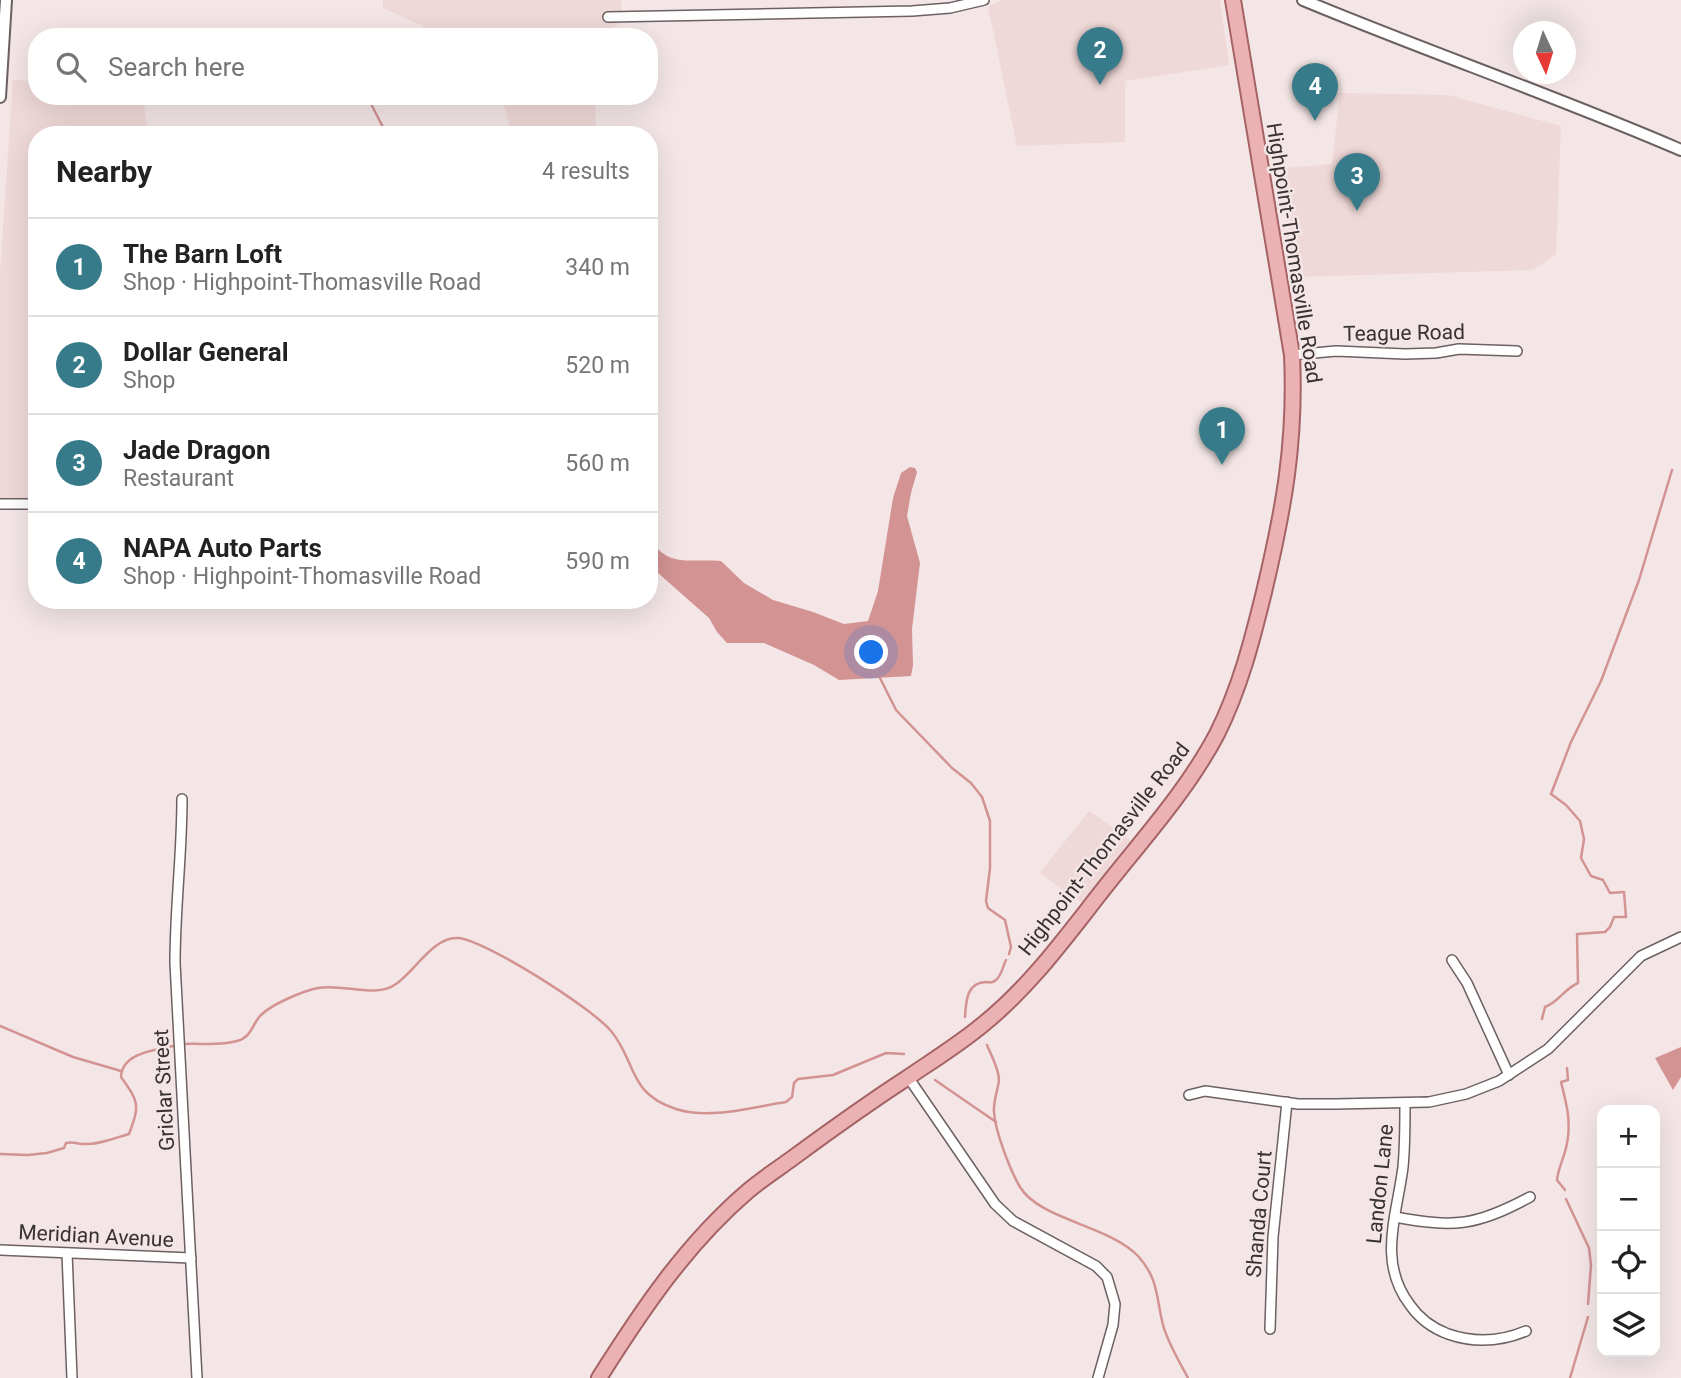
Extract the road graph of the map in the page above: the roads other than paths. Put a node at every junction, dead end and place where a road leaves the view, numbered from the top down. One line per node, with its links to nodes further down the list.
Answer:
1 (6, 0): 6 (street)
2 (984, 0): 5 (street)
3 (1233, 0): 9 (main road, Highpoint-Thomasville Road)
4 (1303, 0): 7 (street)
5 (608, 17)
6 (0, 97)
7 (1681, 150)
8 (1517, 351): 9 (street, Teague Road)
9 (1292, 355): 16 (main road, Highpoint-Thomasville Road)
10 (0, 504): 11 (street)
11 (28, 504)
12 (182, 799): 24 (street, Griclar Street)
13 (1681, 937): 15 (street)
14 (1452, 960): 15 (street)
15 (1509, 1075): 19 (street)
16 (908, 1077): 29 (main road, Highpoint-Thomasville Road); 30 (street)
17 (1189, 1095): 18 (street)
18 (1287, 1102): 19 (street); 25 (street, Shanda Court)
19 (1405, 1103): 21 (street, Landon Lane)
20 (1531, 1197): 21 (street)
21 (1395, 1217): 26 (street, Landon Lane)
22 (0, 1250): 23 (street, Meridian Avenue)
23 (67, 1253): 24 (street, Meridian Avenue); 27 (street)
24 (191, 1258): 28 (street, Griclar Street)
25 (1270, 1329)
26 (1525, 1331)
27 (72, 1378)
28 (197, 1378)
29 (598, 1378)
30 (1098, 1378)

